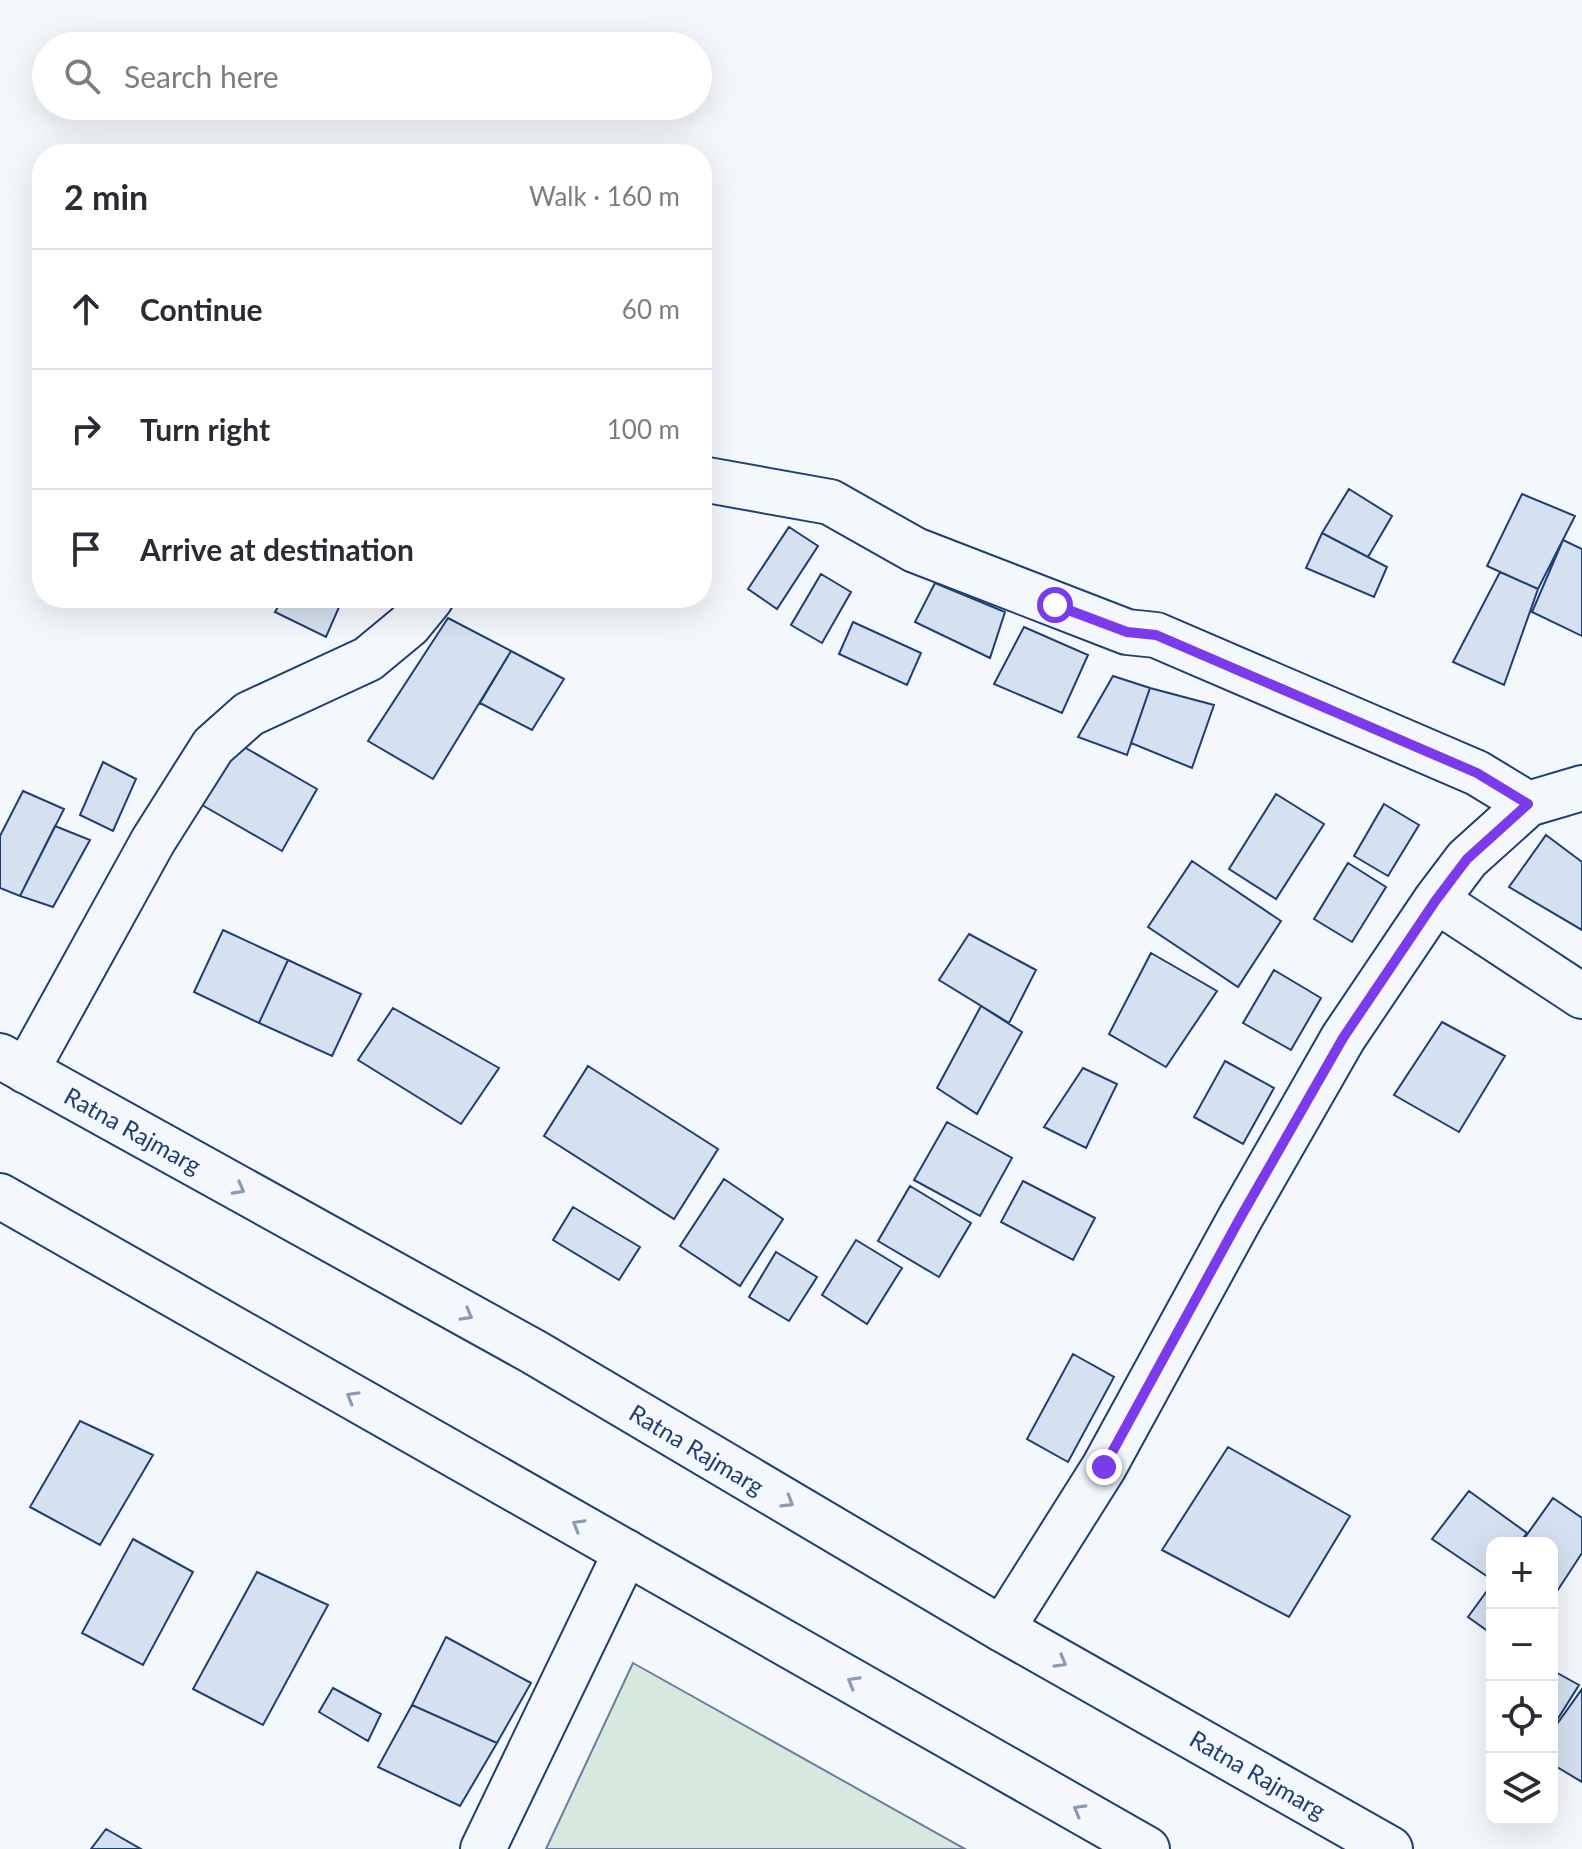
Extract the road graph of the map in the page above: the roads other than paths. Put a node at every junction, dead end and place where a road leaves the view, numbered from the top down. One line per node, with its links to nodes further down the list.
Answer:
1 (712, 481): 4 (main road)
2 (423, 608): 7 (main road)
3 (1582, 788): 4 (main road)
4 (1528, 804): 5 (main road)
5 (1436, 900): 6 (main road); 10 (main road)
6 (1582, 996)
7 (13, 1063): 10 (main road, Ratna Rajmarg, one-way to 10)
8 (0, 1196): 9 (main road, one-way to 8)
9 (626, 1552): 11 (main road); 12 (main road, one-way to 9)
10 (1002, 1629): 13 (main road, Ratna Rajmarg, one-way to 13)
11 (483, 1849)
12 (1147, 1849)
13 (1390, 1849)

